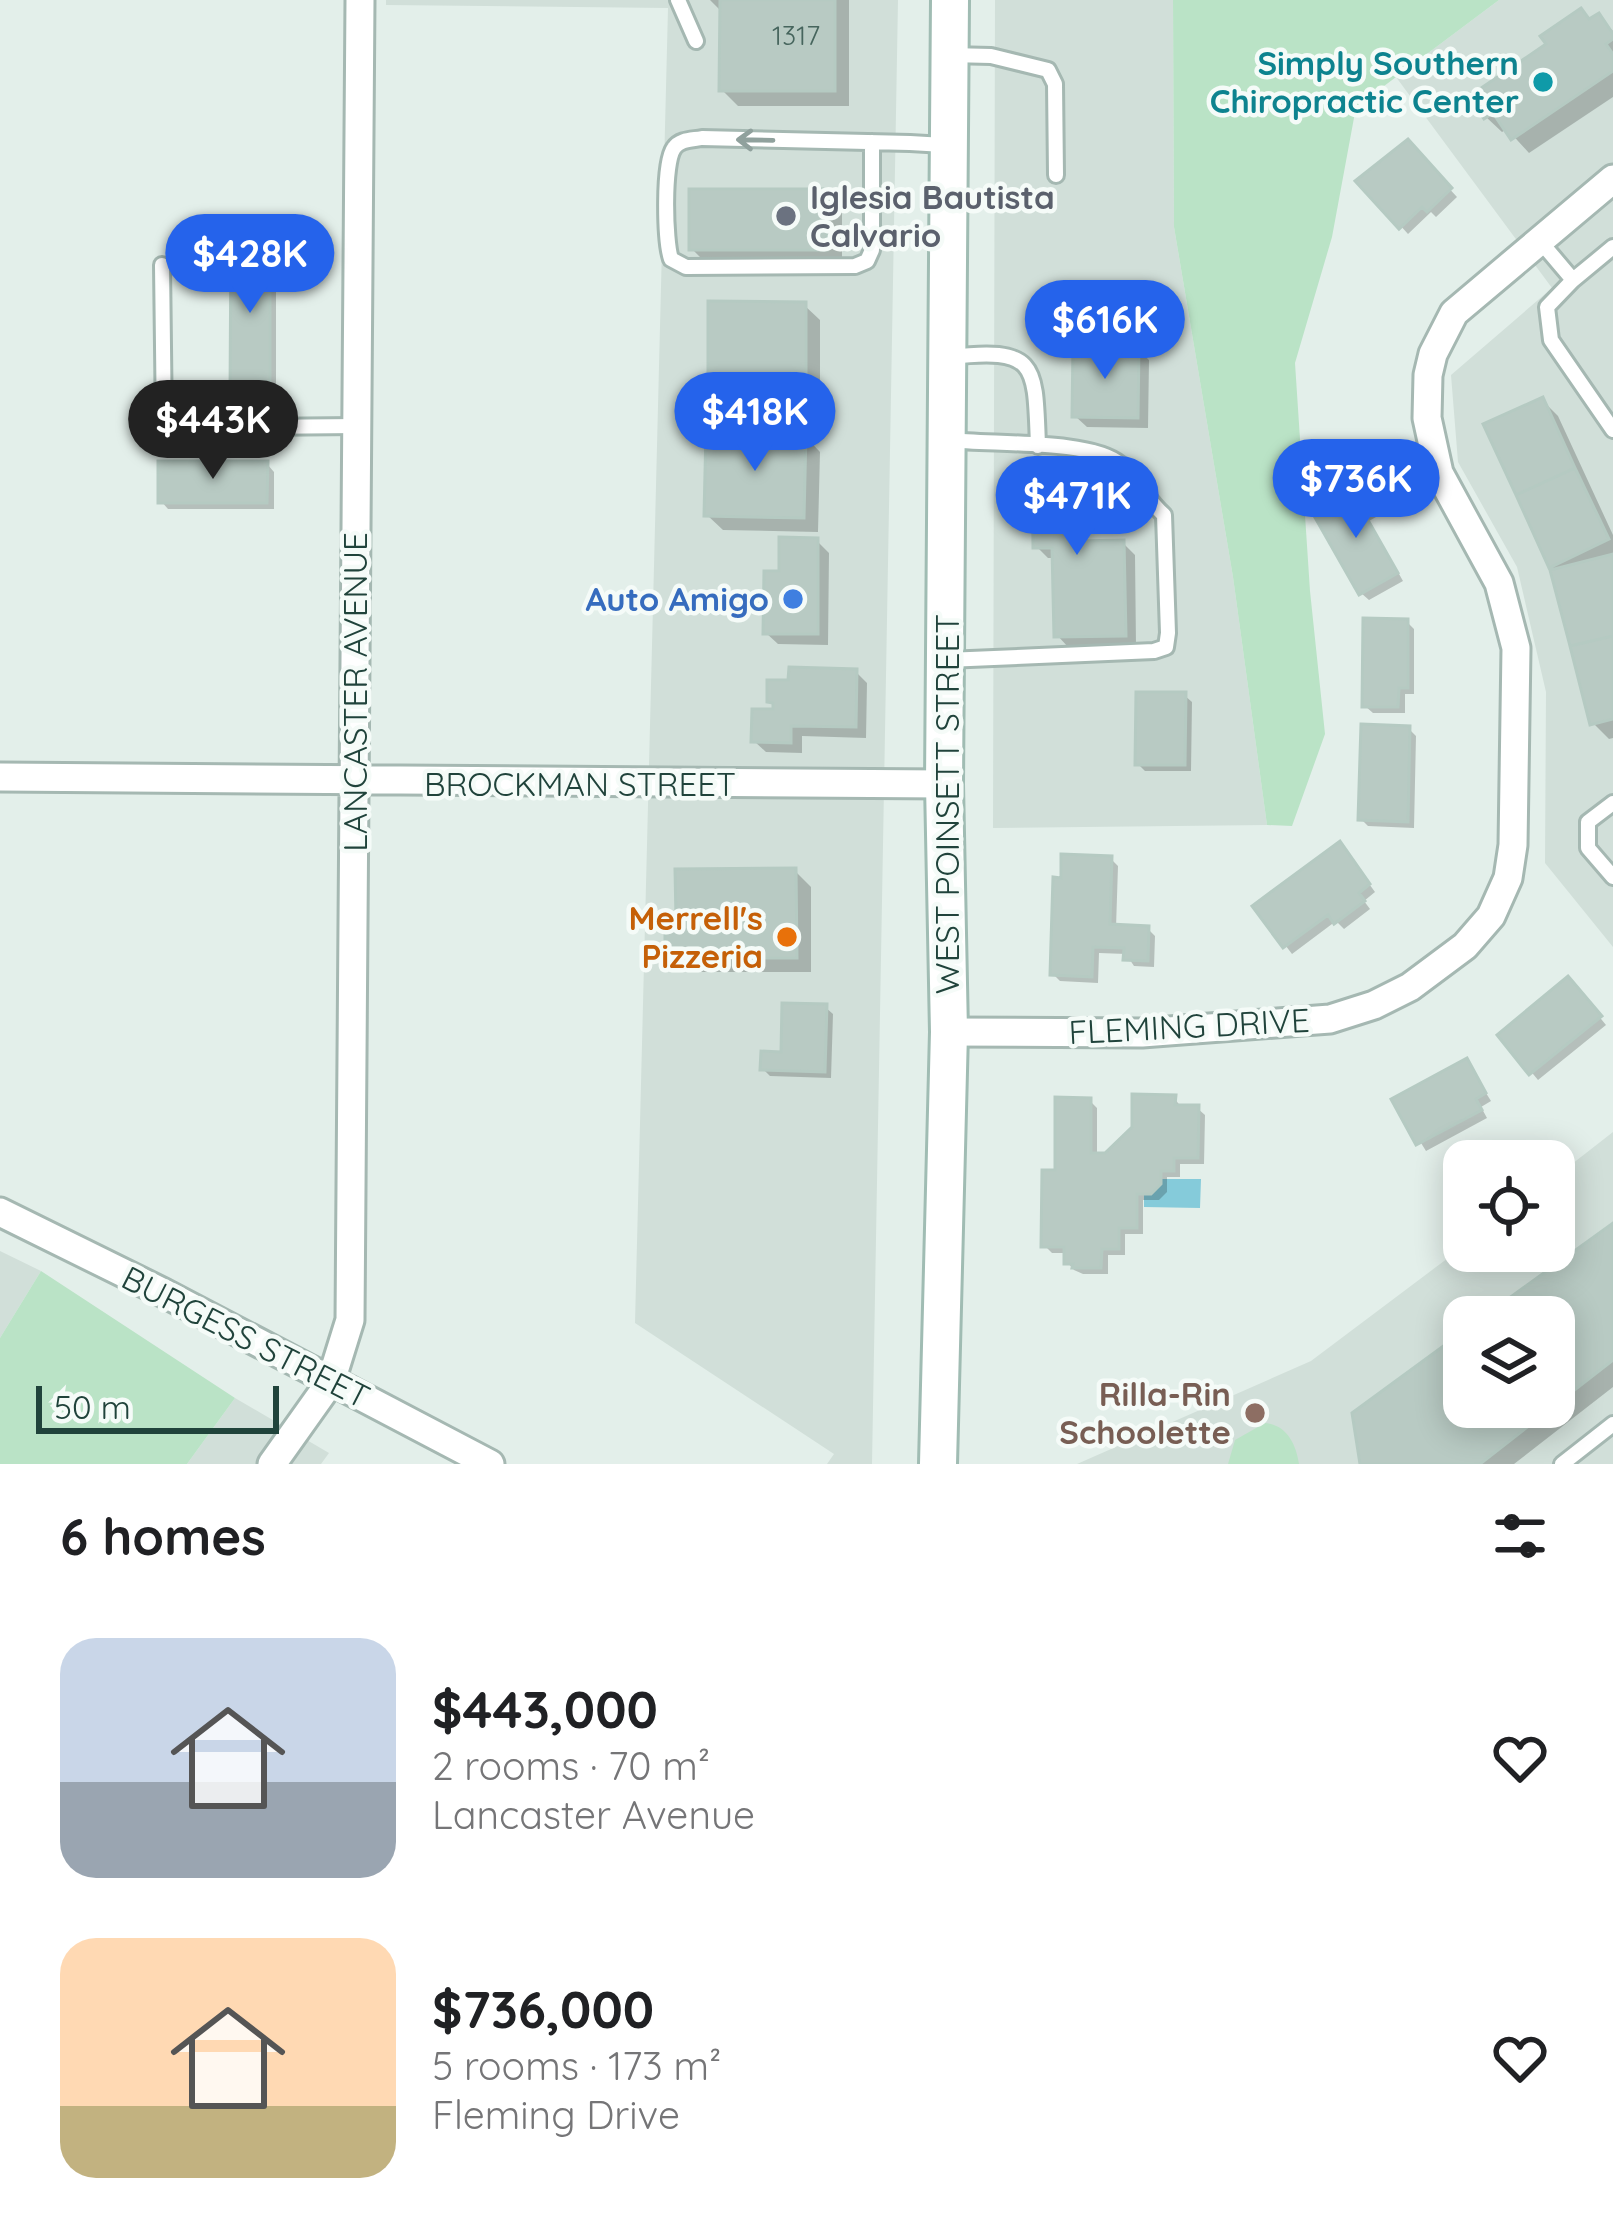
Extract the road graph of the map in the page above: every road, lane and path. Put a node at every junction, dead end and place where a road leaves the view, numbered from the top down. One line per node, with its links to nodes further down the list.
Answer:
1 (360, 0): 15 (street, LANCASTER AVENUE)
2 (678, 0): 4 (lane)
3 (950, 0): 5 (main road, WEST POINSETT STREET)
4 (696, 41)
5 (950, 55): 7 (main road, WEST POINSETT STREET); 8 (lane)
6 (872, 142): 6 (lane, one-way to 6); 7 (lane)
7 (949, 145): 14 (main road, WEST POINSETT STREET)
8 (1056, 175)
9 (1613, 179): 10 (street, FLEMING DRIVE)
10 (1540, 241): 13 (lane); 25 (street, FLEMING DRIVE)
11 (1613, 247): 13 (lane)
12 (162, 265): 15 (lane)
13 (1573, 280): 16 (lane)
14 (948, 357): 17 (main road, WEST POINSETT STREET); 18 (lane)
15 (357, 426): 21 (street, LANCASTER AVENUE)
16 (1613, 430)
17 (947, 440): 18 (lane); 19 (main road, WEST POINSETT STREET)
18 (1037, 446): 19 (lane)
19 (946, 660): 22 (main road, WEST POINSETT STREET)
20 (0, 777): 21 (street, BROCKMAN STREET)
21 (354, 782): 22 (street, BROCKMAN STREET); 27 (street, LANCASTER AVENUE)
22 (944, 784): 25 (main road, WEST POINSETT STREET)
23 (1613, 803): 24 (lane)
24 (1613, 877)
25 (949, 1032): 31 (main road, WEST POINSETT STREET)
26 (0, 1212): 27 (street, BURGESS STREET)
27 (331, 1381): 29 (street, LANCASTER AVENUE); 30 (street, BURGESS STREET)
28 (1613, 1424): 32 (lane)
29 (272, 1464)
30 (490, 1464)
31 (938, 1464)
32 (1562, 1464)

